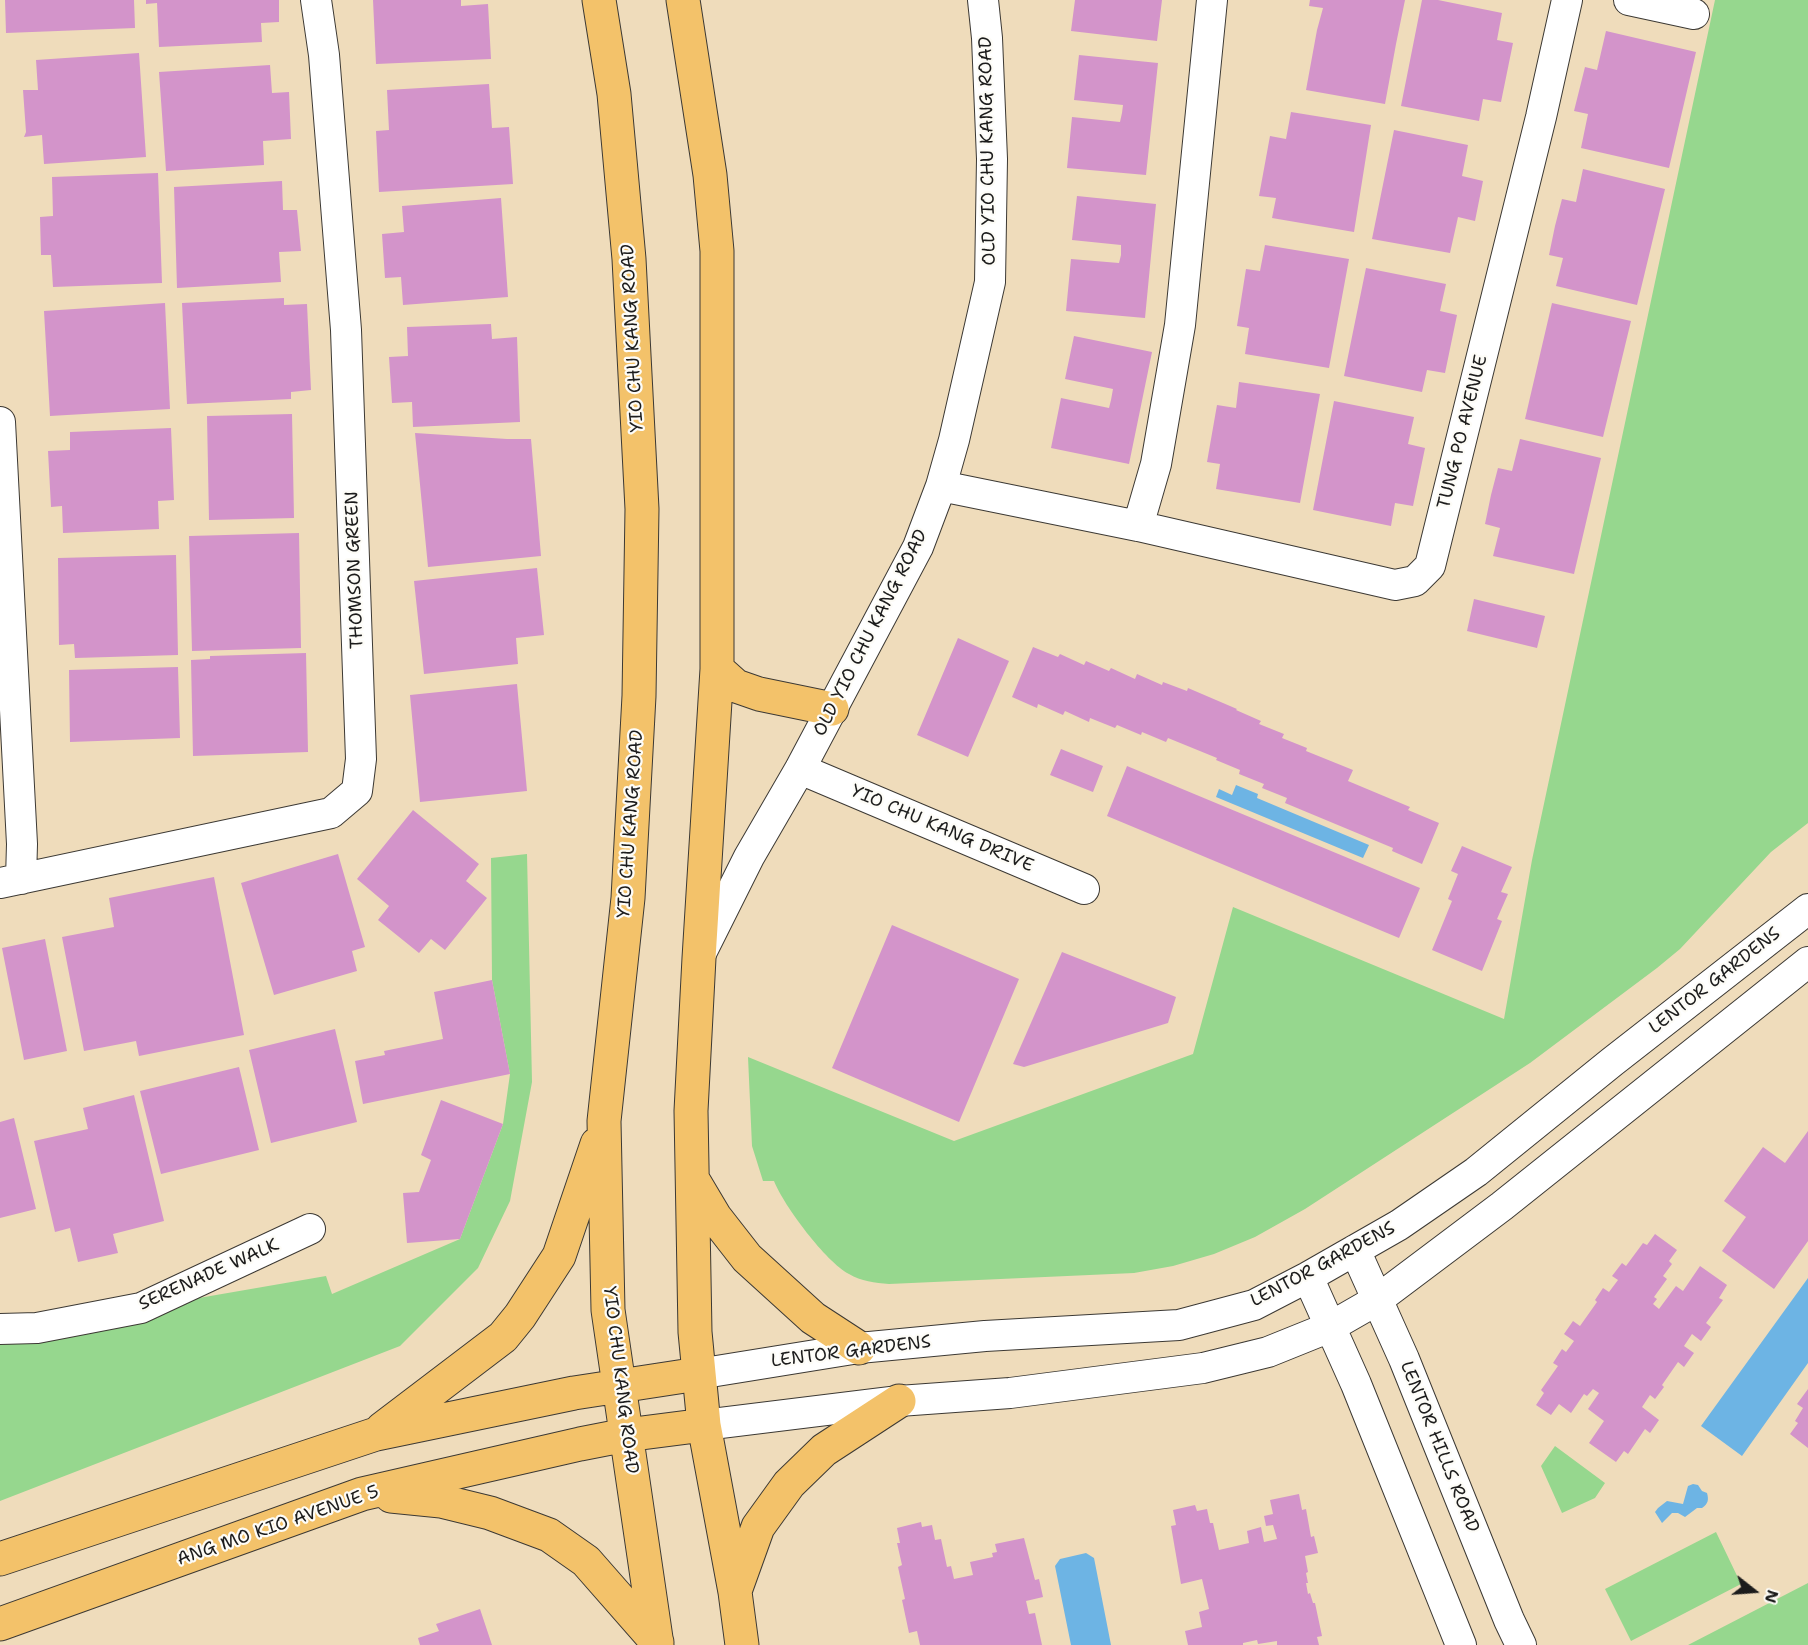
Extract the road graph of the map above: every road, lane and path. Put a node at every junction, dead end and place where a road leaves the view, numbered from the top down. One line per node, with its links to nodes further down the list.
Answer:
1 (316, 0): 15 (street, THOMSON GREEN)
2 (599, 0): 20 (main road, YIO CHU KANG ROAD)
3 (683, 0): 12 (main road)
4 (983, 0): 10 (street, OLD YIO CHU KANG ROAD)
5 (1212, 0): 11 (street)
6 (1567, 0): 11 (street, TUNG PO AVENUE)
7 (1629, 0): 8 (street)
8 (1694, 14)
9 (0, 422): 15 (street, THOMSON GREEN)
10 (941, 486): 11 (street, TUNG PO AVENUE); 13 (street, OLD YIO CHU KANG ROAD)
11 (1138, 526)
12 (717, 669): 13 (main road); 18 (main road)
13 (832, 709): 14 (street, OLD YIO CHU KANG ROAD)
14 (800, 770): 16 (street, YIO CHU KANG DRIVE); 18 (street, OLD YIO CHU KANG ROAD)
15 (10, 881)
16 (1084, 889)
17 (1808, 909): 23 (street, LENTOR GARDENS)
18 (699, 958): 21 (main road)
19 (1808, 962): 25 (street)
20 (604, 1121): 30 (main road, YIO CHU KANG ROAD); 33 (main road)
21 (692, 1178): 28 (main road); 29 (main road)
22 (310, 1229): 27 (street, SERENADE WALK)
23 (1355, 1251): 24 (street, LENTOR GARDENS); 25 (street, LENTOR HILLS ROAD)
24 (1308, 1277): 26 (street); 28 (street, LENTOR GARDENS)
25 (1377, 1300): 26 (street); 42 (street, LENTOR HILLS ROAD)
26 (1330, 1327): 31 (street); 41 (street)
27 (0, 1329)
28 (858, 1348): 29 (street, LENTOR GARDENS)
29 (698, 1374): 30 (main road); 32 (main road)
30 (619, 1386): 33 (main road); 34 (main road, YIO CHU KANG ROAD)
31 (899, 1401): 32 (street); 37 (main road)
32 (704, 1425): 34 (main road, ANG MO KIO AVENUE 5); 37 (main road)
33 (376, 1434): 36 (main road)
34 (626, 1435): 35 (main road, ANG MO KIO AVENUE 5); 39 (main road, YIO CHU KANG ROAD)
35 (362, 1494): 38 (main road, ANG MO KIO AVENUE 5); 39 (main road)
36 (0, 1559)
37 (735, 1592): 40 (main road)
38 (0, 1624)
39 (657, 1644)
40 (741, 1645)
41 (1461, 1645)
42 (1521, 1645)

